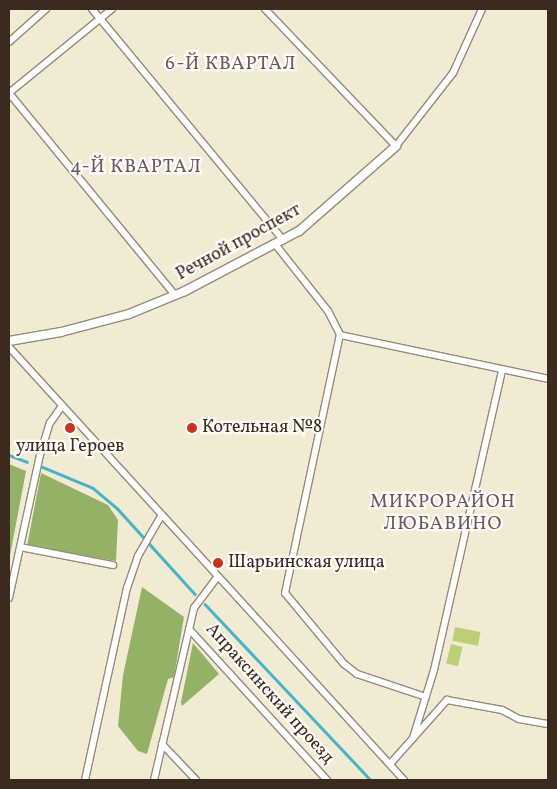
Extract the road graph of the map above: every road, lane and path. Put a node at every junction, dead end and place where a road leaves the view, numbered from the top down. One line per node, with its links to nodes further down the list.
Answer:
1 (46, 9): 7 (street)
2 (92, 9): 6 (street)
3 (112, 9): 6 (street)
4 (265, 9): 9 (street)
5 (482, 9): 9 (street, Речной проспект)
6 (100, 19): 8 (street); 10 (street)
7 (9, 42)
8 (9, 93): 11 (street)
9 (396, 146): 10 (street, Речной проспект)
10 (279, 242): 11 (street, Речной проспект); 12 (street)
11 (175, 295): 13 (street, Речной проспект)
12 (340, 336): 15 (street); 24 (street)
13 (9, 341)
14 (9, 347): 17 (street)
15 (502, 370): 16 (street); 24 (street)
16 (548, 379)
17 (62, 406): 18 (street); 19 (street)
18 (161, 516): 21 (street); 29 (street)
19 (20, 547): 20 (street); 22 (street)
20 (113, 565)
21 (217, 577): 23 (street); 28 (street)
22 (9, 598)
23 (189, 629): 27 (street); 32 (street, Апраксинский проезд)
24 (426, 697): 26 (street)
25 (548, 724): 26 (street)
26 (413, 738): 28 (street)
27 (162, 744): 30 (street); 31 (street)
28 (390, 764): 33 (street)
29 (85, 780)
30 (154, 780)
31 (196, 780)
32 (328, 780)
33 (404, 780)

